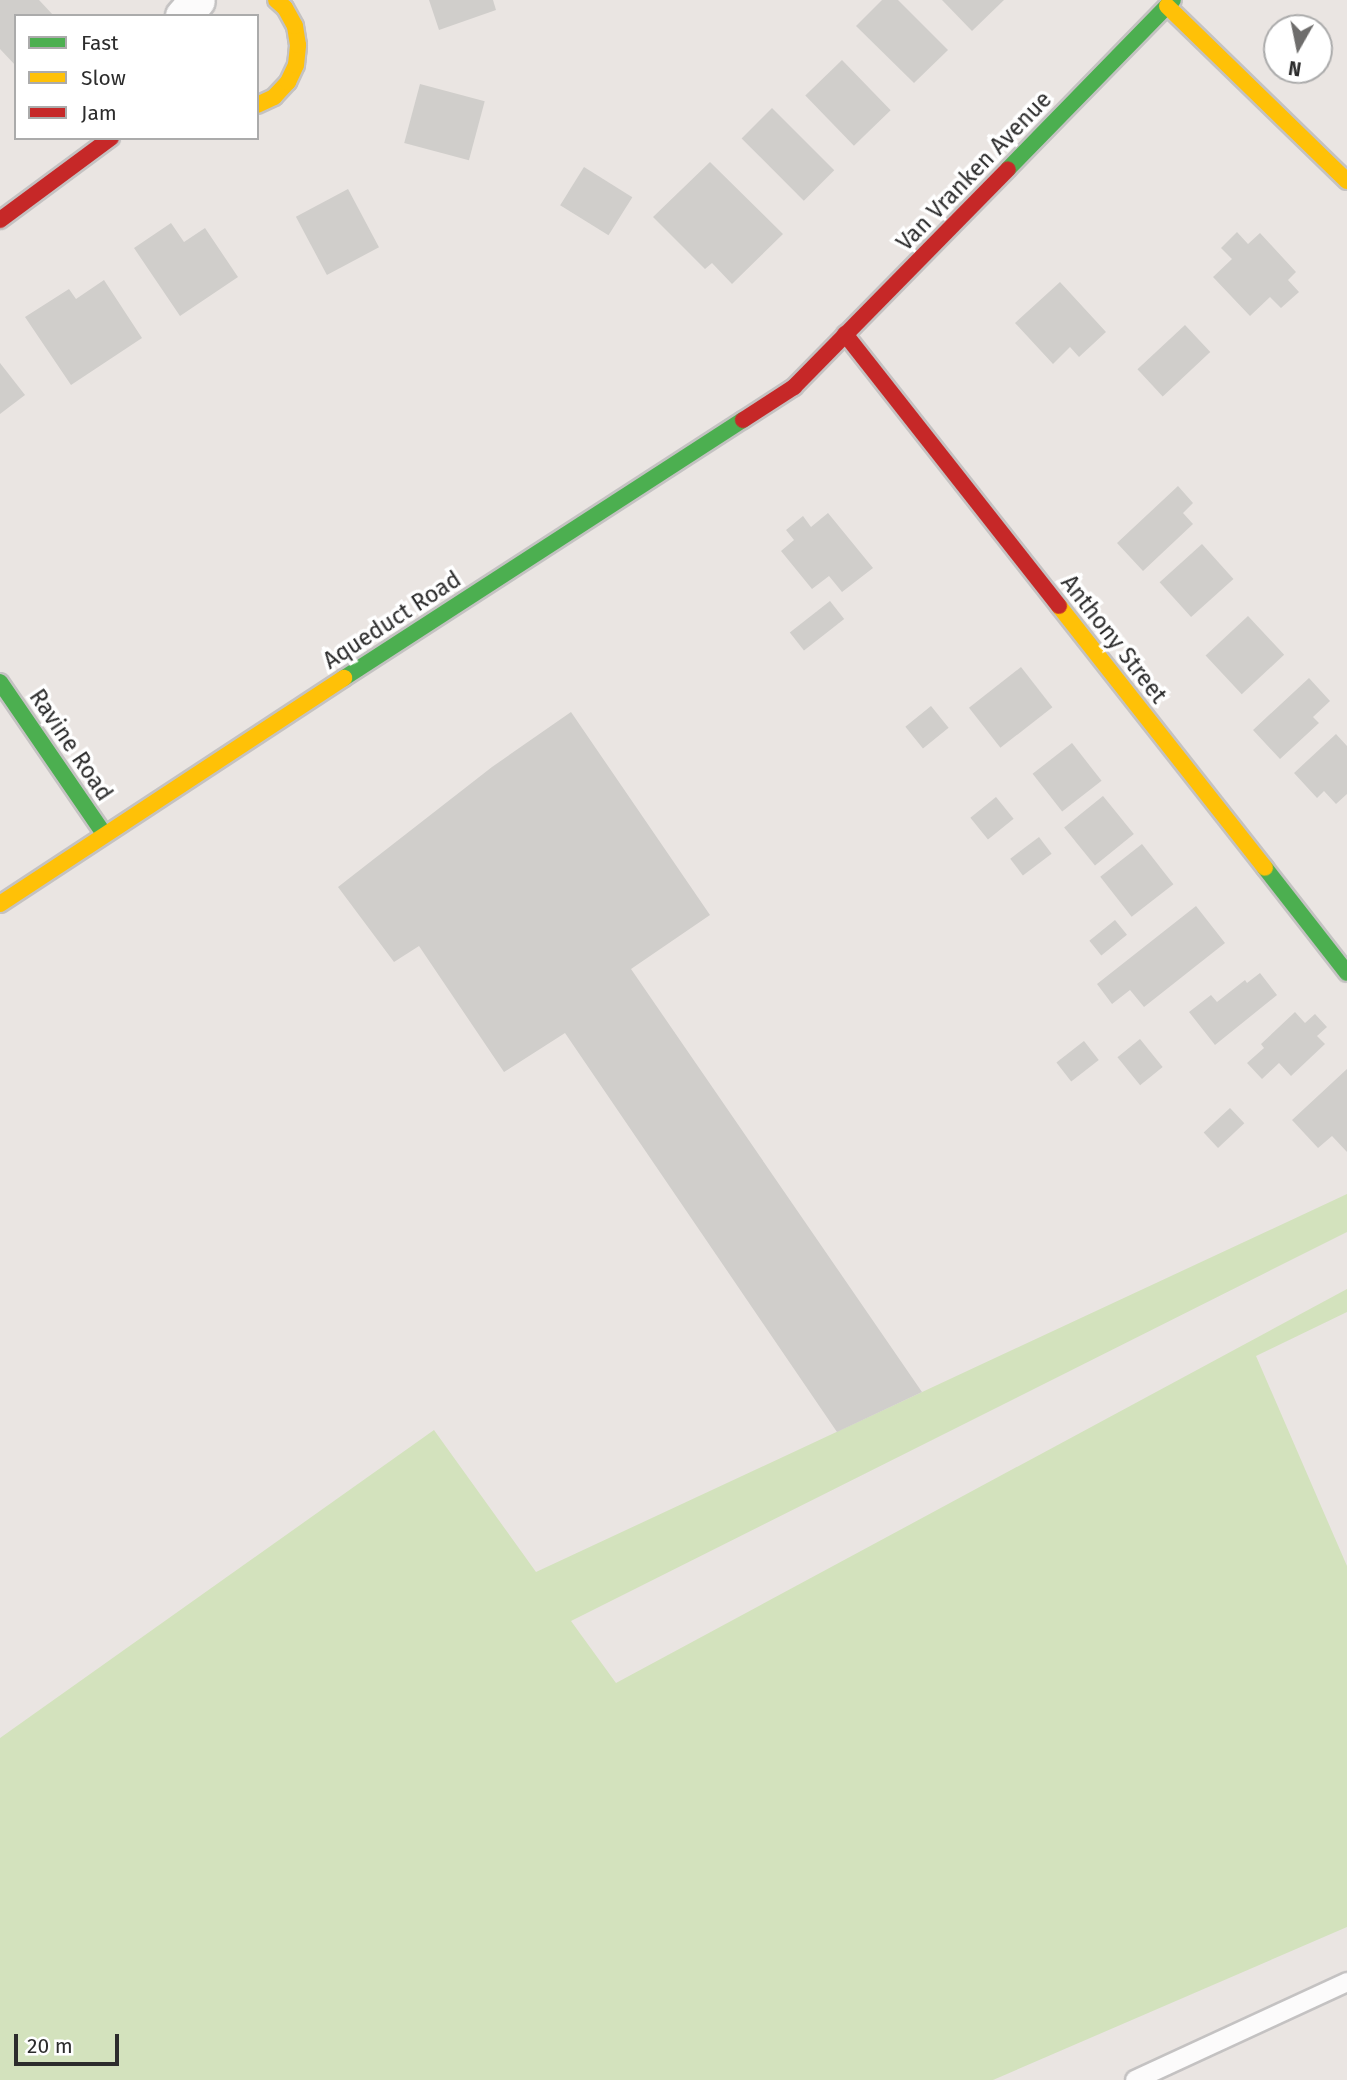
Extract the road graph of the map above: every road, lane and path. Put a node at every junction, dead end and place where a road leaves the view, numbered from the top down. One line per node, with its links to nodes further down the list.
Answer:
1 (197, 0): 4 (street)
2 (276, 0): 5 (street)
3 (1170, 3): 7 (street); 9 (street, Van Vranken Avenue)
4 (185, 14)
5 (259, 104)
6 (108, 140): 8 (street)
7 (1347, 181)
8 (0, 220)
9 (845, 334): 10 (street, Van Vranken Avenue); 14 (street, Anthony Street)
10 (808, 374): 12 (street, Aqueduct Road)
11 (0, 682): 12 (street, Ravine Road)
12 (104, 834): 13 (street, Aqueduct Road)
13 (0, 904)
14 (1347, 972)
15 (1347, 1982): 16 (lane)
16 (1135, 2080)

